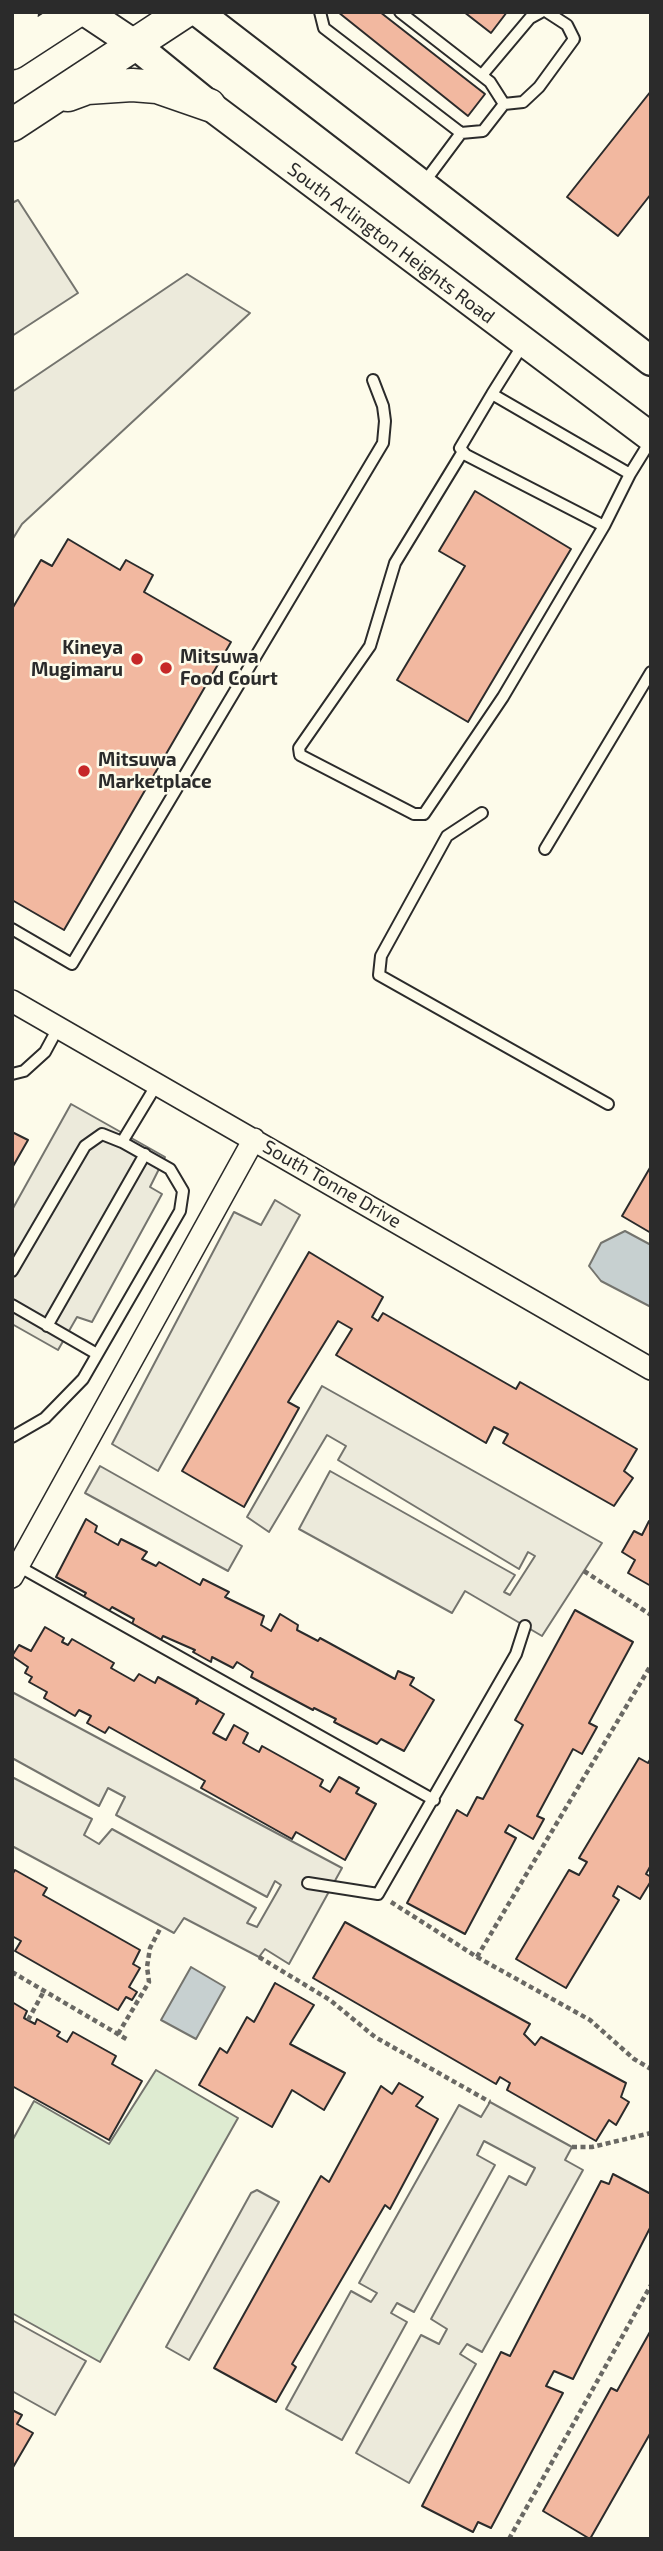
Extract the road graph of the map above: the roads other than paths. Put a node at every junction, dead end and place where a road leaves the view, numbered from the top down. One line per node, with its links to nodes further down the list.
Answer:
1 (22, 12): 10 (main road)
2 (75, 12): 12 (main road)
3 (86, 12): 11 (main road, South Arlington Heights Road)
4 (184, 12): 11 (main road)
5 (198, 12): 19 (main road)
6 (320, 12): 18 (lane)
7 (400, 12): 13 (lane)
8 (541, 12): 13 (lane)
9 (547, 12): 15 (lane)
10 (12, 38)
11 (134, 44): 14 (main road); 16 (main road, South Arlington Heights Road)
12 (12, 53)
13 (482, 75): 15 (lane)
14 (44, 104): 16 (main road); 17 (main road)
15 (504, 104): 18 (lane)
16 (209, 106): 20 (main road, South Arlington Heights Road)
17 (12, 125)
18 (461, 133): 19 (lane)
19 (423, 184): 21 (main road)
20 (524, 342): 23 (lane); 24 (main road, South Arlington Heights Road)
21 (651, 361)
22 (373, 380): 31 (lane)
23 (492, 394): 25 (lane); 26 (lane)
24 (651, 439): 26 (lane)
25 (462, 453): 27 (lane); 27 (lane)
26 (630, 474): 27 (lane)
27 (604, 526)
28 (651, 672): 30 (lane)
29 (482, 813): 36 (lane)
30 (545, 849)
31 (12, 929)
32 (12, 1001): 33 (street, South Tonne Drive)
33 (58, 1028): 34 (lane); 35 (street, South Tonne Drive)
34 (12, 1074)
35 (157, 1084): 37 (street, South Tonne Drive); 38 (lane)
36 (608, 1104)
37 (254, 1139): 44 (street, South Tonne Drive); 46 (street)
38 (122, 1142): 39 (lane); 40 (lane)
39 (145, 1154): 42 (lane); 43 (lane)
40 (12, 1271)
41 (12, 1304): 42 (lane)
42 (47, 1325): 43 (lane)
43 (97, 1354): 45 (lane)
44 (651, 1368)
45 (12, 1437)
46 (15, 1571): 48 (lane)
47 (525, 1626): 48 (lane)
48 (434, 1800): 49 (lane)
49 (308, 1883)

